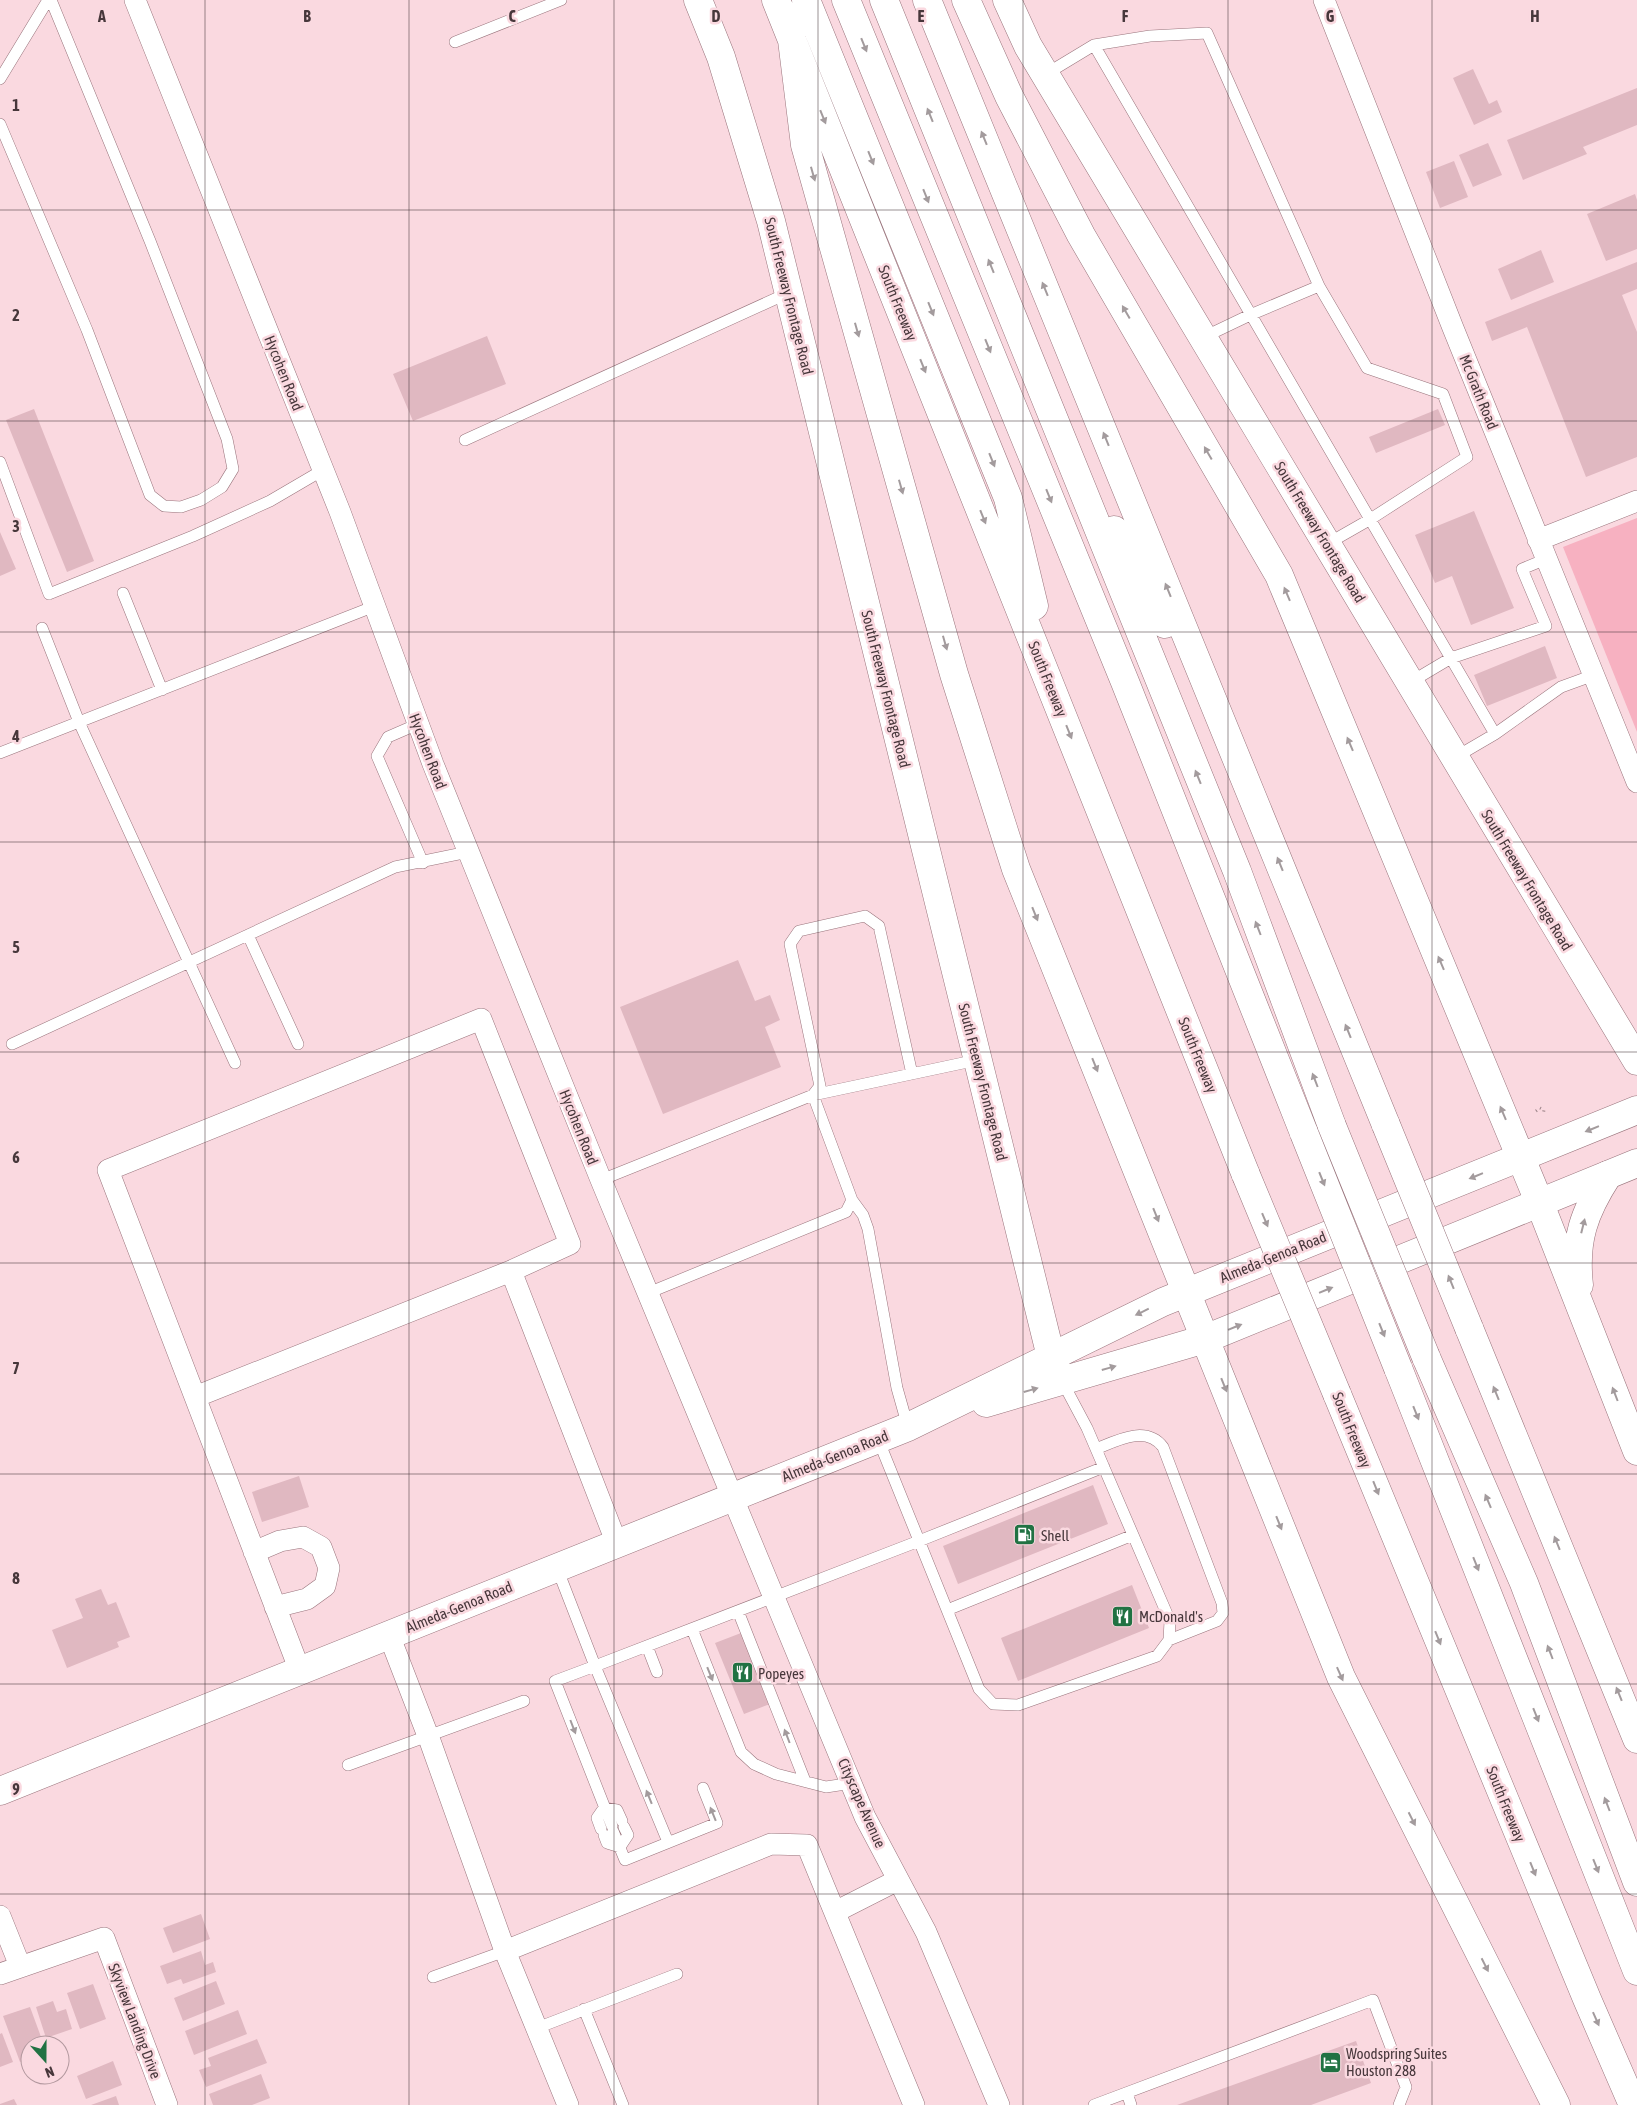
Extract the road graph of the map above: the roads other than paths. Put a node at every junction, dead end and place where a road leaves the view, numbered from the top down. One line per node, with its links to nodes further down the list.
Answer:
1 (50, 0): 17 (lane); 18 (lane)
2 (135, 0): 26 (street, Hycohen Road)
3 (561, 0): 14 (lane)
4 (698, 0): 20 (main road, South Freeway Frontage Road)
5 (776, 0): 13 (main road, South Freeway)
6 (806, 0): 39 (main road, one-way to 39)
7 (846, 0): 110 (main road, one-way to 110, bridge)
8 (884, 0): 23 (main road, one-way to 8)
9 (927, 0): 43 (main road, one-way to 9)
10 (966, 0): 59 (main road, one-way to 10)
11 (1007, 0): 16 (main road, South Freeway Frontage Road)
12 (1324, 0): 29 (street, Mc Grath Road)
13 (792, 40): 39 (main road, South Freeway, one-way to 39); 67 (main road, one-way to 67)
14 (455, 42)
15 (1094, 45): 16 (lane); 19 (lane); 21 (lane)
16 (1046, 74): 22 (main road, South Freeway Frontage Road)
17 (0, 80)
18 (0, 124)
19 (1319, 286): 21 (lane); 28 (lane)
20 (788, 293): 24 (lane); 53 (main road, South Freeway Frontage Road)
21 (1250, 315): 22 (lane); 28 (lane)
22 (1204, 338): 30 (main road, South Freeway Frontage Road)
23 (1049, 408): 43 (main road); 105 (main road, one-way to 23, bridge)
24 (465, 440)
25 (0, 462): 26 (lane)
26 (323, 470): 33 (street, Hycohen Road)
27 (1637, 501): 29 (street)
28 (1369, 520): 30 (lane); 35 (lane)
29 (1538, 540): 31 (street, Mc Grath Road)
30 (1327, 544): 37 (main road, South Freeway Frontage Road)
31 (1546, 559): 35 (lane); 36 (street, Mc Grath Road)
32 (123, 593): 38 (lane)
33 (374, 606): 38 (lane); 41 (street, Hycohen Road)
34 (42, 628): 40 (lane)
35 (1451, 658): 37 (lane); 42 (lane)
36 (1594, 676): 42 (lane); 46 (street, Mc Grath Road)
37 (1409, 683): 45 (main road, South Freeway Frontage Road)
38 (162, 690): 40 (lane)
39 (1056, 700): 126 (main road, South Freeway, one-way to 126, bridge)
40 (79, 722): 44 (lane); 50 (lane)
41 (418, 724): 47 (street, Hycohen Road); 48 (lane)
42 (1495, 734): 45 (lane)
43 (1233, 748): 97 (main road, one-way to 43, bridge)
44 (0, 753)
45 (1454, 758): 54 (main road, South Freeway Frontage Road)
46 (1637, 782)
47 (468, 852): 48 (lane); 62 (street, Hycohen Road)
48 (423, 863): 49 (lane)
49 (248, 935): 50 (lane); 52 (lane)
50 (188, 963): 51 (lane); 55 (lane)
51 (12, 1044)
52 (298, 1044)
53 (977, 1060): 56 (lane); 70 (main road, South Freeway Frontage Road)
54 (1637, 1061)
55 (235, 1063)
56 (912, 1074): 57 (lane); 57 (lane)
57 (812, 1095): 62 (lane); 63 (lane)
58 (1637, 1110): 59 (main road, Almeda-Genoa Road, one-way to 59)
59 (1521, 1158): 64 (main road); 67 (main road, Almeda-Genoa Road, one-way to 67)
60 (1637, 1163): 61 (main road, Almeda-Genoa Road)
61 (1608, 1175): 64 (main road, Almeda-Genoa Road); 68 (main road, one-way to 61)
62 (601, 1180): 66 (street, Hycohen Road)
63 (852, 1200): 66 (lane); 73 (lane)
64 (1540, 1204): 68 (main road); 69 (main road, Almeda-Genoa Road, one-way to 64)
65 (511, 1270): 72 (street); 72 (street); 81 (street)
66 (648, 1292): 78 (street, Hycohen Road)
67 (1186, 1292): 69 (main road); 70 (main road, Almeda-Genoa Road, one-way to 70)
68 (1582, 1309): 76 (main road, one-way to 68)
69 (1205, 1339): 71 (main road, Almeda-Genoa Road, one-way to 69); 125 (main road, one-way to 125)
70 (1051, 1357): 71 (main road, South Freeway Frontage Road); 73 (main road, Almeda-Genoa Road)
71 (1062, 1381): 73 (main road, Almeda-Genoa Road, one-way to 71); 75 (lane)
72 (195, 1397): 82 (street)
73 (913, 1425): 74 (main road, Almeda-Genoa Road)
74 (878, 1439): 78 (main road, Almeda-Genoa Road); 80 (lane)
75 (1096, 1449): 77 (lane); 90 (lane)
76 (1637, 1451)
77 (1104, 1466): 79 (lane); 80 (lane)
78 (732, 1498): 81 (main road, Almeda-Genoa Road); 84 (street, Cityscape Avenue)
79 (1133, 1535): 86 (lane); 90 (lane)
80 (919, 1541): 84 (lane); 86 (lane)
81 (617, 1544): 83 (main road, Almeda-Genoa Road)
82 (254, 1552): 85 (street); 85 (street)
83 (557, 1568): 89 (main road, Almeda-Genoa Road); 92 (lane)
84 (774, 1598): 87 (lane); 100 (street, Cityscape Avenue)
85 (275, 1607): 93 (street)
86 (947, 1610): 90 (lane)
87 (738, 1611): 88 (lane); 99 (lane, one-way to 87)
88 (692, 1629): 91 (lane); 99 (lane, one-way to 99)
89 (389, 1635): 93 (main road, Almeda-Genoa Road); 96 (street)
90 (1169, 1640)
91 (647, 1646): 92 (lane); 94 (lane)
92 (595, 1666): 103 (lane, one-way to 92); 103 (lane, one-way to 103)
93 (300, 1671): 102 (main road, Almeda-Genoa Road)
94 (657, 1672)
95 (524, 1700): 96 (lane)
96 (428, 1736): 98 (lane); 108 (street)
97 (1637, 1739)
98 (348, 1765)
99 (805, 1781): 100 (lane)
100 (852, 1783): 104 (street, Cityscape Avenue)
101 (703, 1788): 103 (lane, one-way to 101)
102 (0, 1790)
103 (668, 1842)
104 (898, 1880): 106 (street); 121 (street, Cityscape Avenue)
105 (1637, 1882)
106 (835, 1912): 108 (street); 120 (street)
107 (0, 1916): 109 (street)
108 (505, 1951): 113 (lane); 115 (street)
109 (20, 1966): 111 (street); 117 (street, Skyview Landing Drive)
110 (1637, 1971)
111 (0, 1974)
112 (677, 1974): 114 (lane)
113 (433, 1977)
114 (584, 2010): 115 (lane); 119 (lane)
115 (537, 2028): 118 (street)
116 (1127, 2093): 122 (lane); 123 (lane); 124 (lane)
117 (167, 2105)
118 (568, 2105)
119 (623, 2105)
120 (914, 2105)
121 (999, 2105)
122 (1094, 2105)
123 (1131, 2105)
124 (1399, 2105)
125 (1556, 2105)
126 (1633, 2105)

